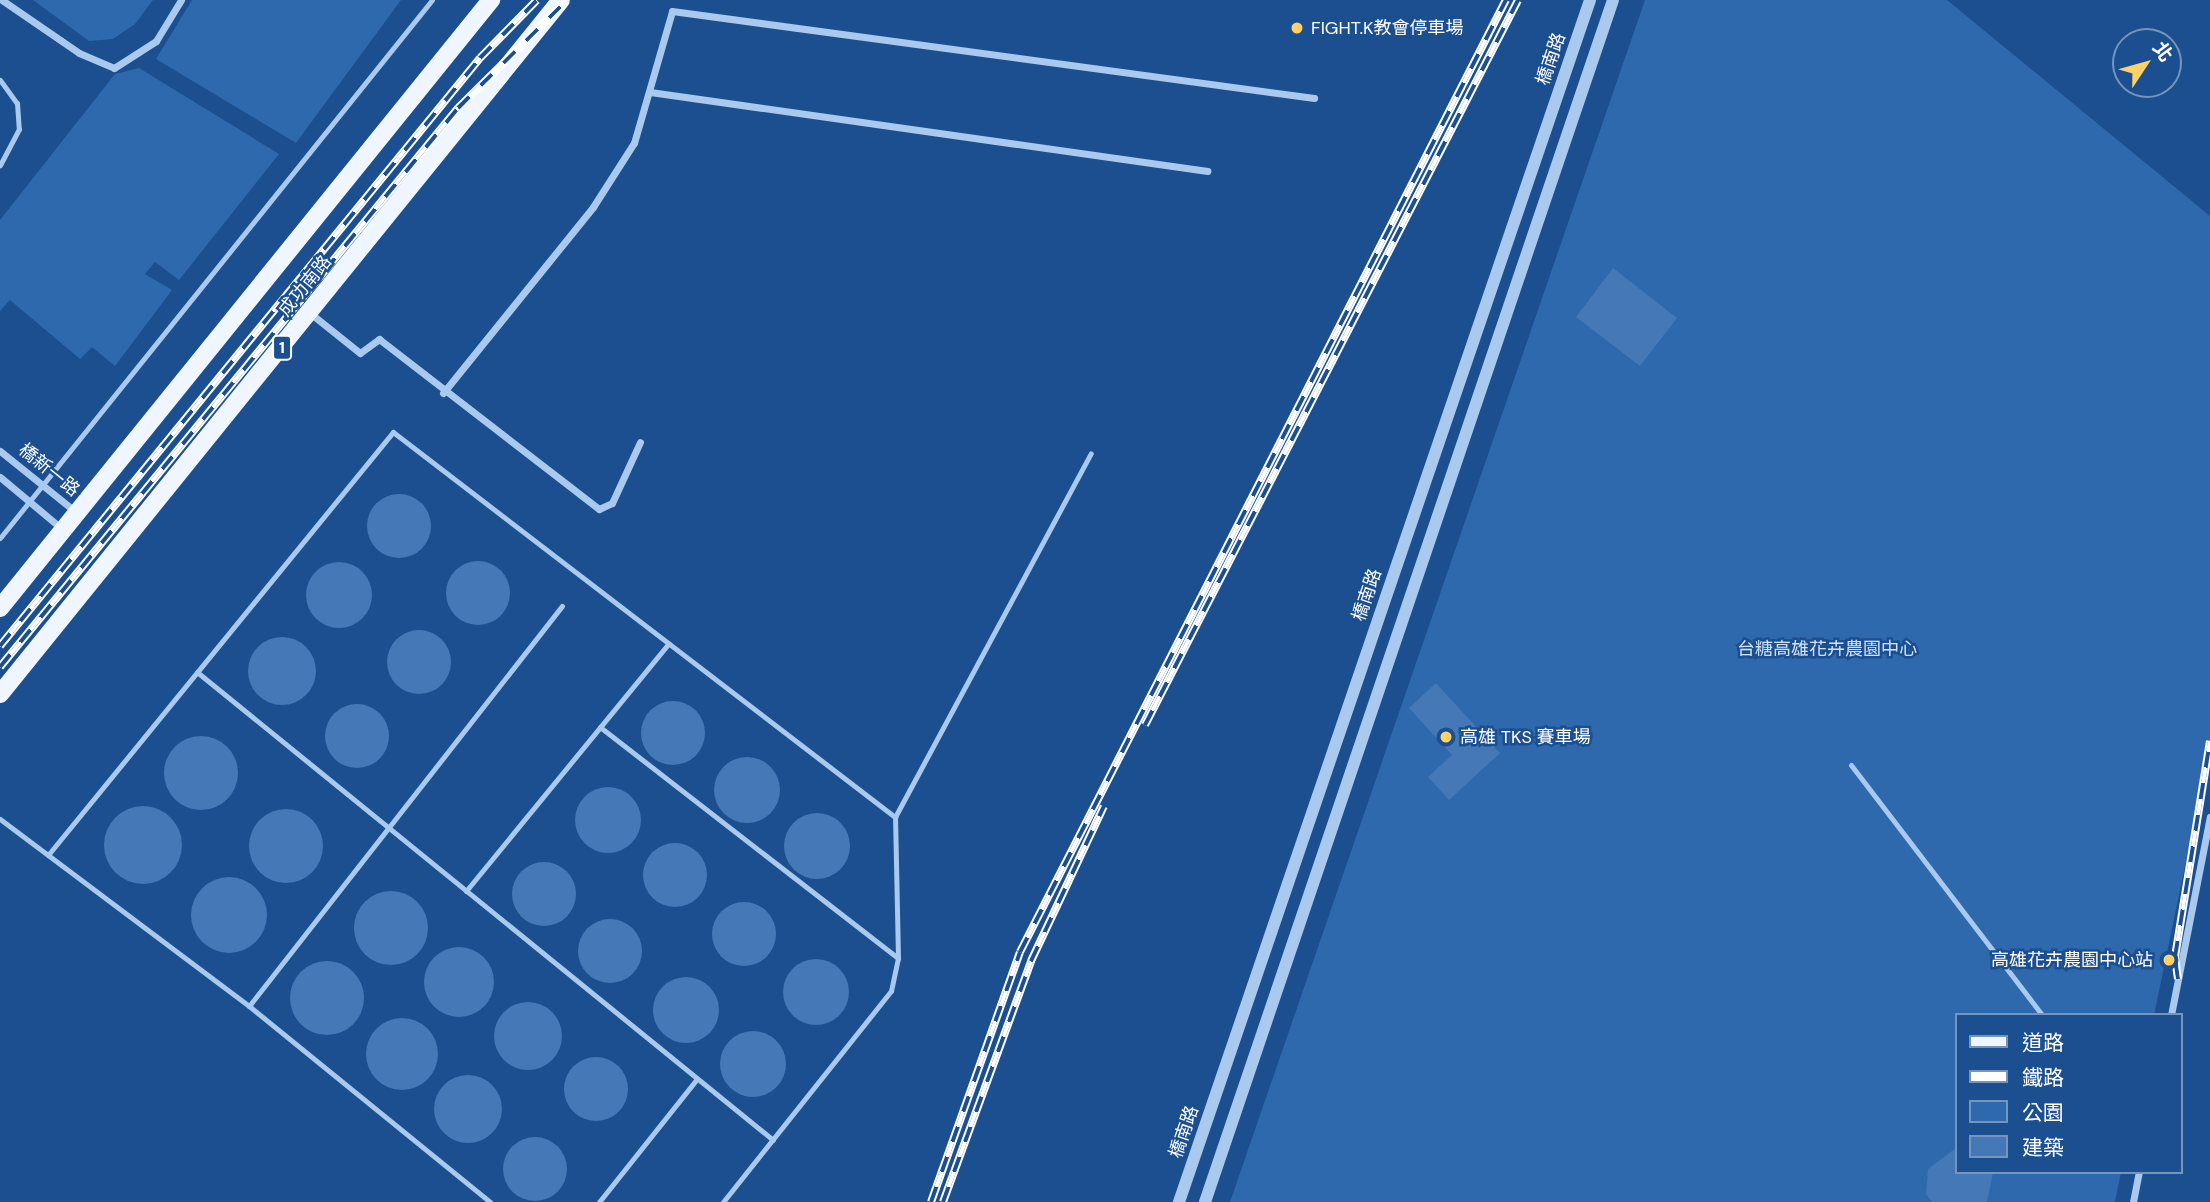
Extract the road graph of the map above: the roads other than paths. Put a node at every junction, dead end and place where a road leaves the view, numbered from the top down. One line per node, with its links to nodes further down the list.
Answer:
1 (2, 0): 2 (street)
2 (181, 0)
3 (432, 0): 19 (lane)
4 (491, 0): 21 (main road, 成功南路)
5 (561, 0): 13 (main road, 成功南路 / 1)
6 (1590, 0): 47 (street, 橋南路)
7 (1613, 0): 48 (street)
8 (0, 80): 11 (lane)
9 (650, 92): 10 (street); 12 (street); 14 (street)
10 (1314, 98)
11 (0, 165)
12 (1207, 171)
13 (310, 313): 14 (street); 28 (main road, 成功南路 / 1)
14 (443, 393): 15 (street)
15 (640, 442)
16 (0, 451): 19 (street, 橋新一路)
17 (1091, 453): 31 (lane)
18 (0, 477): 20 (street, 橋新一路)
19 (43, 486): 20 (lane); 21 (street, 橋新一路)
20 (31, 503): 22 (street, 橋新一路); 23 (lane)
21 (78, 514): 22 (main road, 成功南路)
22 (64, 531): 25 (main road, 成功南路)
23 (0, 538)
24 (562, 607): 34 (lane)
25 (0, 608)
26 (669, 643): 27 (lane); 29 (lane); 31 (lane)
27 (197, 672): 34 (lane); 35 (lane)
28 (0, 694)
29 (600, 727): 36 (lane); 37 (lane)
30 (1851, 765): 39 (lane)
31 (895, 817): 37 (lane)
32 (2210, 817): 40 (street)
33 (0, 819): 35 (lane)
34 (390, 829): 36 (lane); 38 (lane)
35 (48, 855): 38 (lane)
36 (466, 891): 41 (lane)
37 (898, 958): 42 (lane)
38 (249, 1006): 44 (lane)
39 (2040, 1013)
40 (2171, 1013)
41 (697, 1079): 42 (lane); 45 (lane)
42 (772, 1140): 46 (lane)
43 (2139, 1174): 49 (street)
44 (490, 1202)
45 (598, 1202)
46 (723, 1202)
47 (1178, 1202)
48 (1205, 1202)
49 (2133, 1202)

